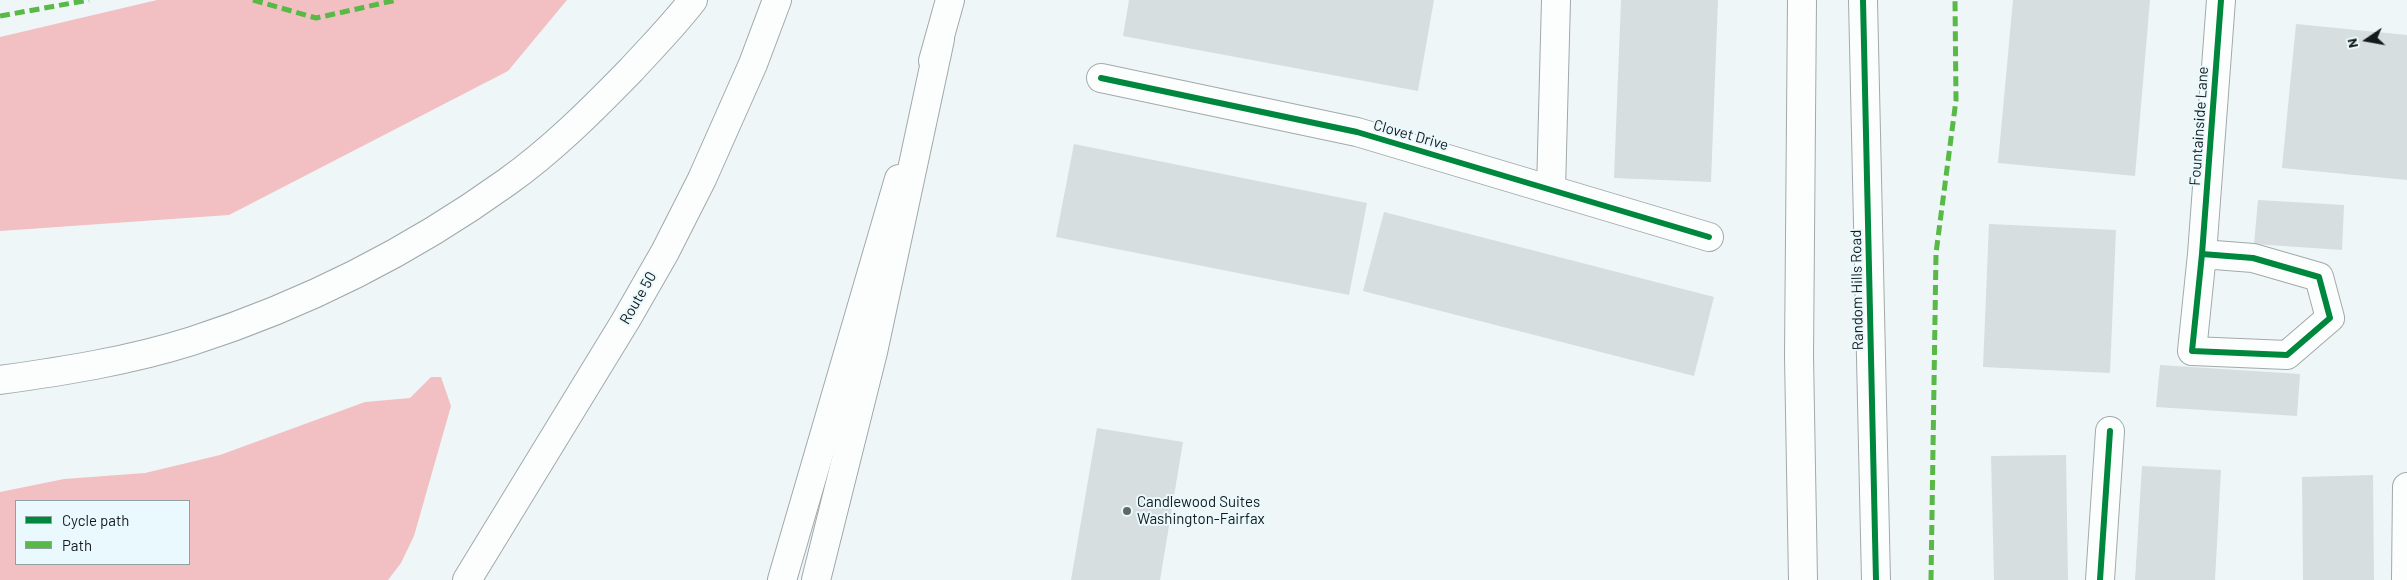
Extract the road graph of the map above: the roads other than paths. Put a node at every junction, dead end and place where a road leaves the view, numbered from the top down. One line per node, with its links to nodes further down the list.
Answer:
1 (693, 0): 13 (main road)
2 (777, 0): 16 (main road, Route 50)
3 (950, 0): 8 (main road)
4 (1556, 0): 10 (main road)
5 (1802, 0): 19 (main road)
6 (1863, 0): 20 (main road, Random Hills Road)
7 (2221, 0): 12 (main road, Fountainside Lane)
8 (940, 39): 17 (main road); 18 (main road)
9 (1101, 78): 10 (main road, Clovet Drive)
10 (1551, 190): 11 (main road, Clovet Drive)
11 (1709, 237)
12 (2202, 254): 12 (main road, Fountainside Lane)
13 (0, 380)
14 (2110, 431): 21 (main road)
15 (2407, 487): 22 (main road)
16 (468, 580)
17 (782, 580)
18 (816, 580)
19 (1802, 580)
20 (1876, 580)
21 (2100, 580)
22 (2406, 580)

